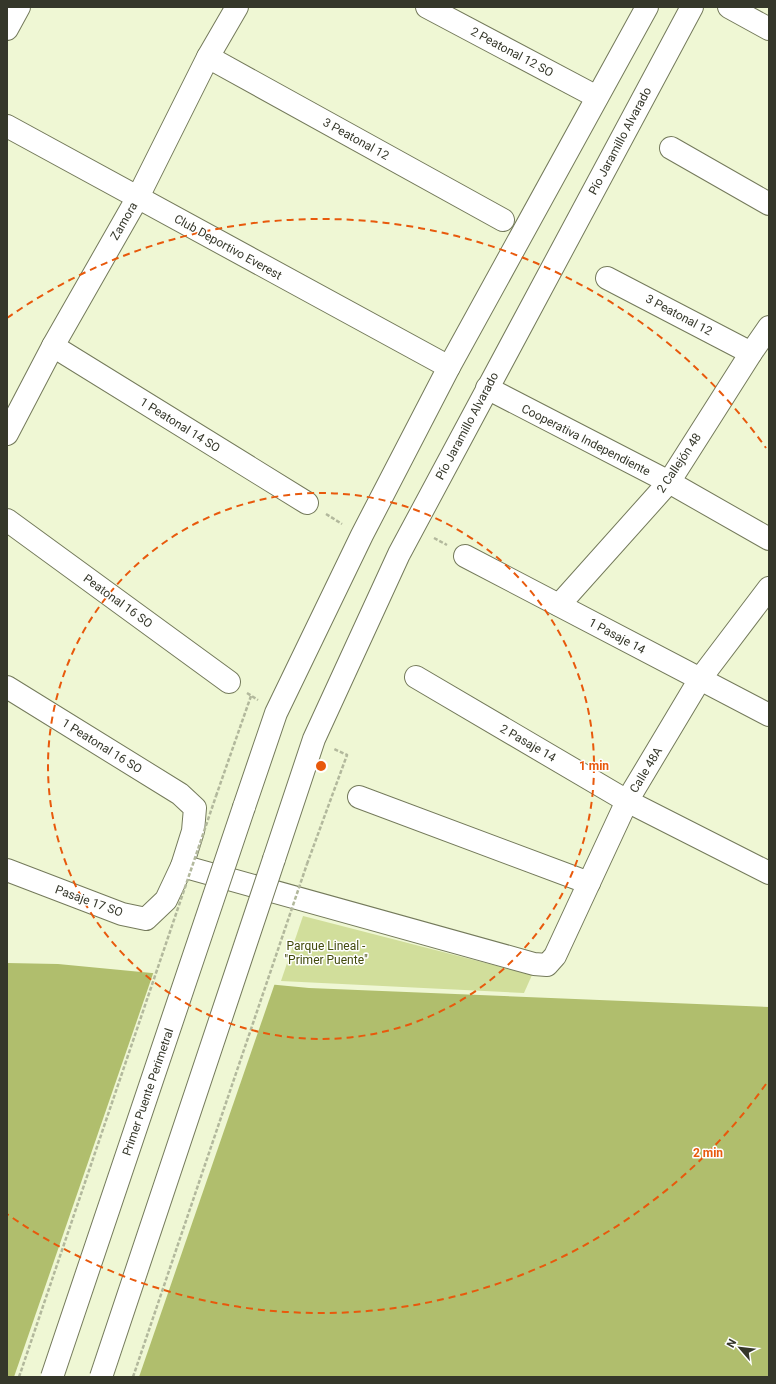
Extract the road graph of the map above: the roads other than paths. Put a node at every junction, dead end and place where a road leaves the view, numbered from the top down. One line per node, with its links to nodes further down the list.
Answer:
1 (18, 7): 7 (main road)
2 (237, 7): 9 (main road, Zamora)
3 (427, 7): 10 (main road, 2 Peatonal 12 SO)
4 (647, 7): 10 (main road)
5 (692, 7): 21 (main road, Pío Jaramillo Alvarado)
6 (729, 7): 8 (main road)
7 (7, 29)
8 (769, 29)
9 (208, 57): 13 (main road, Zamora); 15 (main road, 3 Peatonal 12)
10 (597, 97): 20 (main road)
11 (7, 126): 13 (main road, Club Deportivo Everest)
12 (671, 148): 14 (main road)
13 (138, 197): 18 (main road, Zamora); 20 (main road, Club Deportivo Everest)
14 (769, 204)
15 (503, 220)
16 (607, 278): 19 (main road, 3 Peatonal 12)
17 (769, 327): 19 (main road, 2 Callejón 48)
18 (53, 346): 22 (main road, Zamora); 24 (main road, 1 Peatonal 14 SO)
19 (751, 353): 23 (main road, 2 Callejón 48)
20 (449, 367): 42 (main road, Primer Puente Perimetral, bridge)
21 (487, 388): 23 (main road, Cooperativa Independiente); 43 (main road, Pío Jaramillo Alvarado, bridge)
22 (7, 434)
23 (669, 482): 26 (main road, Cooperativa Independiente); 29 (main road, 2 Callejón 48)
24 (307, 503)
25 (7, 520): 32 (main road, Peatonal 16 SO)
26 (769, 539)
27 (466, 556): 29 (main road, 1 Pasaje 14)
28 (769, 588): 31 (main road, Calle 48A)
29 (559, 605): 31 (main road, 1 Pasaje 14)
30 (416, 677): 36 (main road, 2 Pasaje 14)
31 (700, 679): 34 (main road, 1 Pasaje 14); 36 (main road, Calle 48A)
32 (229, 682)
33 (7, 687): 37 (main road, 1 Peatonal 16 SO)
34 (769, 715)
35 (359, 797): 41 (main road)
36 (628, 802): 40 (main road, 2 Pasaje 14); 41 (main road, Calle 48A)
37 (195, 808): 38 (main road, Pasaje 17 SO)
38 (182, 866): 39 (main road, Pasaje 17 SO); 41 (main road, Calle 48A)
39 (7, 870)
40 (769, 873)
41 (589, 883)
42 (52, 1377)
43 (101, 1377)

